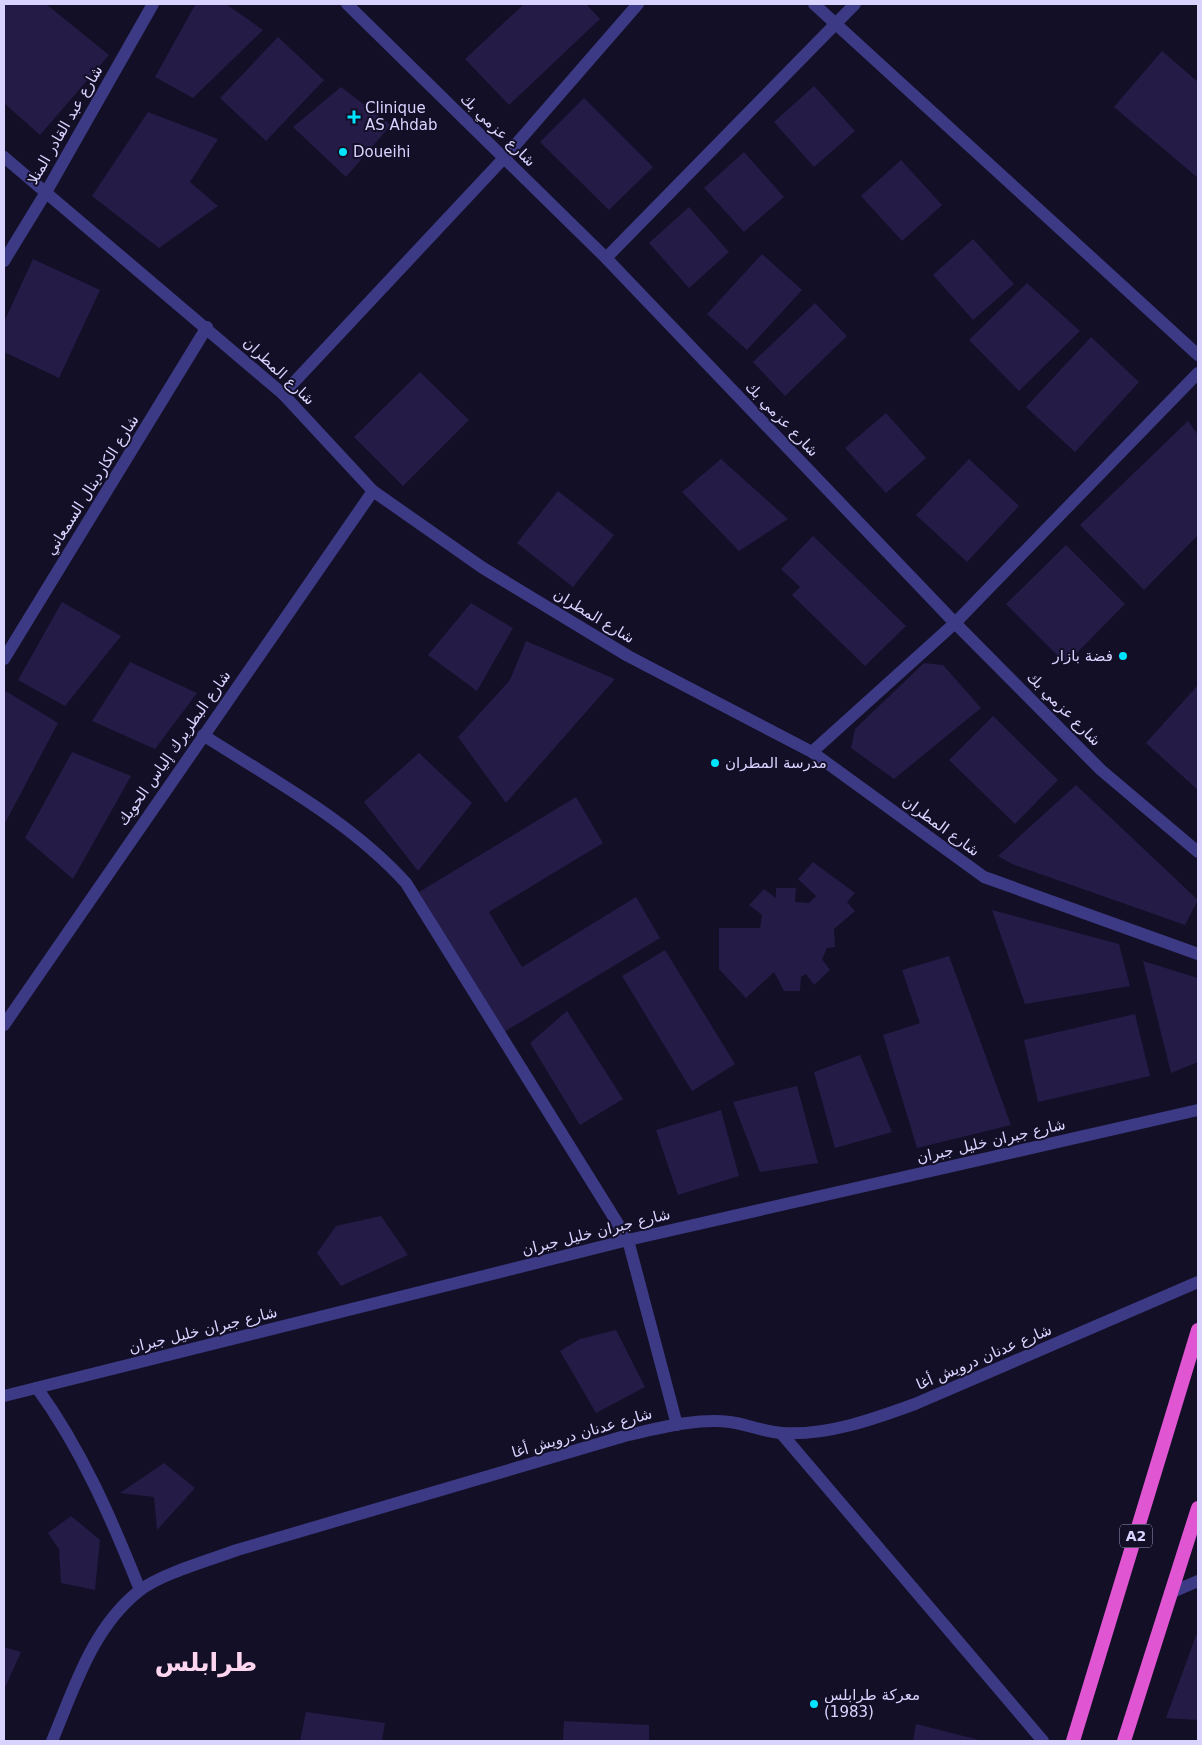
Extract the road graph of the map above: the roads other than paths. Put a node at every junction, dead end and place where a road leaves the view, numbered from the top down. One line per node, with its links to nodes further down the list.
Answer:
1 (153, 4): 9 (street, شارع عبد القادر المنلا)
2 (347, 4): 8 (street, شارع عزمي بك)
3 (638, 4): 8 (street)
4 (814, 4): 6 (street)
5 (855, 4): 6 (street)
6 (836, 24): 10 (street); 13 (street)
7 (4, 157): 9 (street, شارع المطران)
8 (504, 158): 10 (street, شارع عزمي بك); 15 (street)
9 (45, 194): 11 (street, شارع عبد القادر المنلا); 12 (street, شارع المطران)
10 (606, 258): 17 (street, شارع عزمي بك)
11 (4, 261)
12 (207, 327): 15 (street, شارع المطران); 18 (street, شارع الكاردينال السمعاني)
13 (1198, 355)
14 (1198, 373): 17 (street)
15 (283, 394): 16 (street, شارع المطران)
16 (373, 490): 19 (street, شارع البطريرك إلياس الحويك); 20 (street, شارع المطران)
17 (955, 623): 20 (street); 21 (street, شارع عزمي بك)
18 (4, 659)
19 (203, 735): 23 (street, شارع البطريرك إلياس الحويك); 26 (street)
20 (812, 752): 22 (street, شارع المطران)
21 (1198, 852)
22 (1198, 954)
23 (9, 1007): 24 (street, شارع البطريرك إلياس الحويك)
24 (4, 1025)
25 (1198, 1110): 26 (street, شارع جبران خليل جبران)
26 (628, 1240): 29 (street, شارع جبران خليل جبران); 31 (street)
27 (1198, 1282): 32 (street, شارع عدنان درويش أغا)
28 (1198, 1330): 39 (highway, A2)
29 (37, 1388): 30 (street, شارع جبران خليل جبران); 35 (street)
30 (4, 1396)
31 (676, 1425): 32 (street, شارع عدنان درويش أغا); 35 (street, شارع عدنان درويش أغا)
32 (781, 1433): 38 (street)
33 (1198, 1508): 36 (highway)
34 (1198, 1581): 36 (street)
35 (140, 1590): 37 (street, شارع عدنان درويش أغا)
36 (1170, 1593): 40 (highway)
37 (52, 1741)
38 (1043, 1741)
39 (1073, 1741)
40 (1124, 1741)

